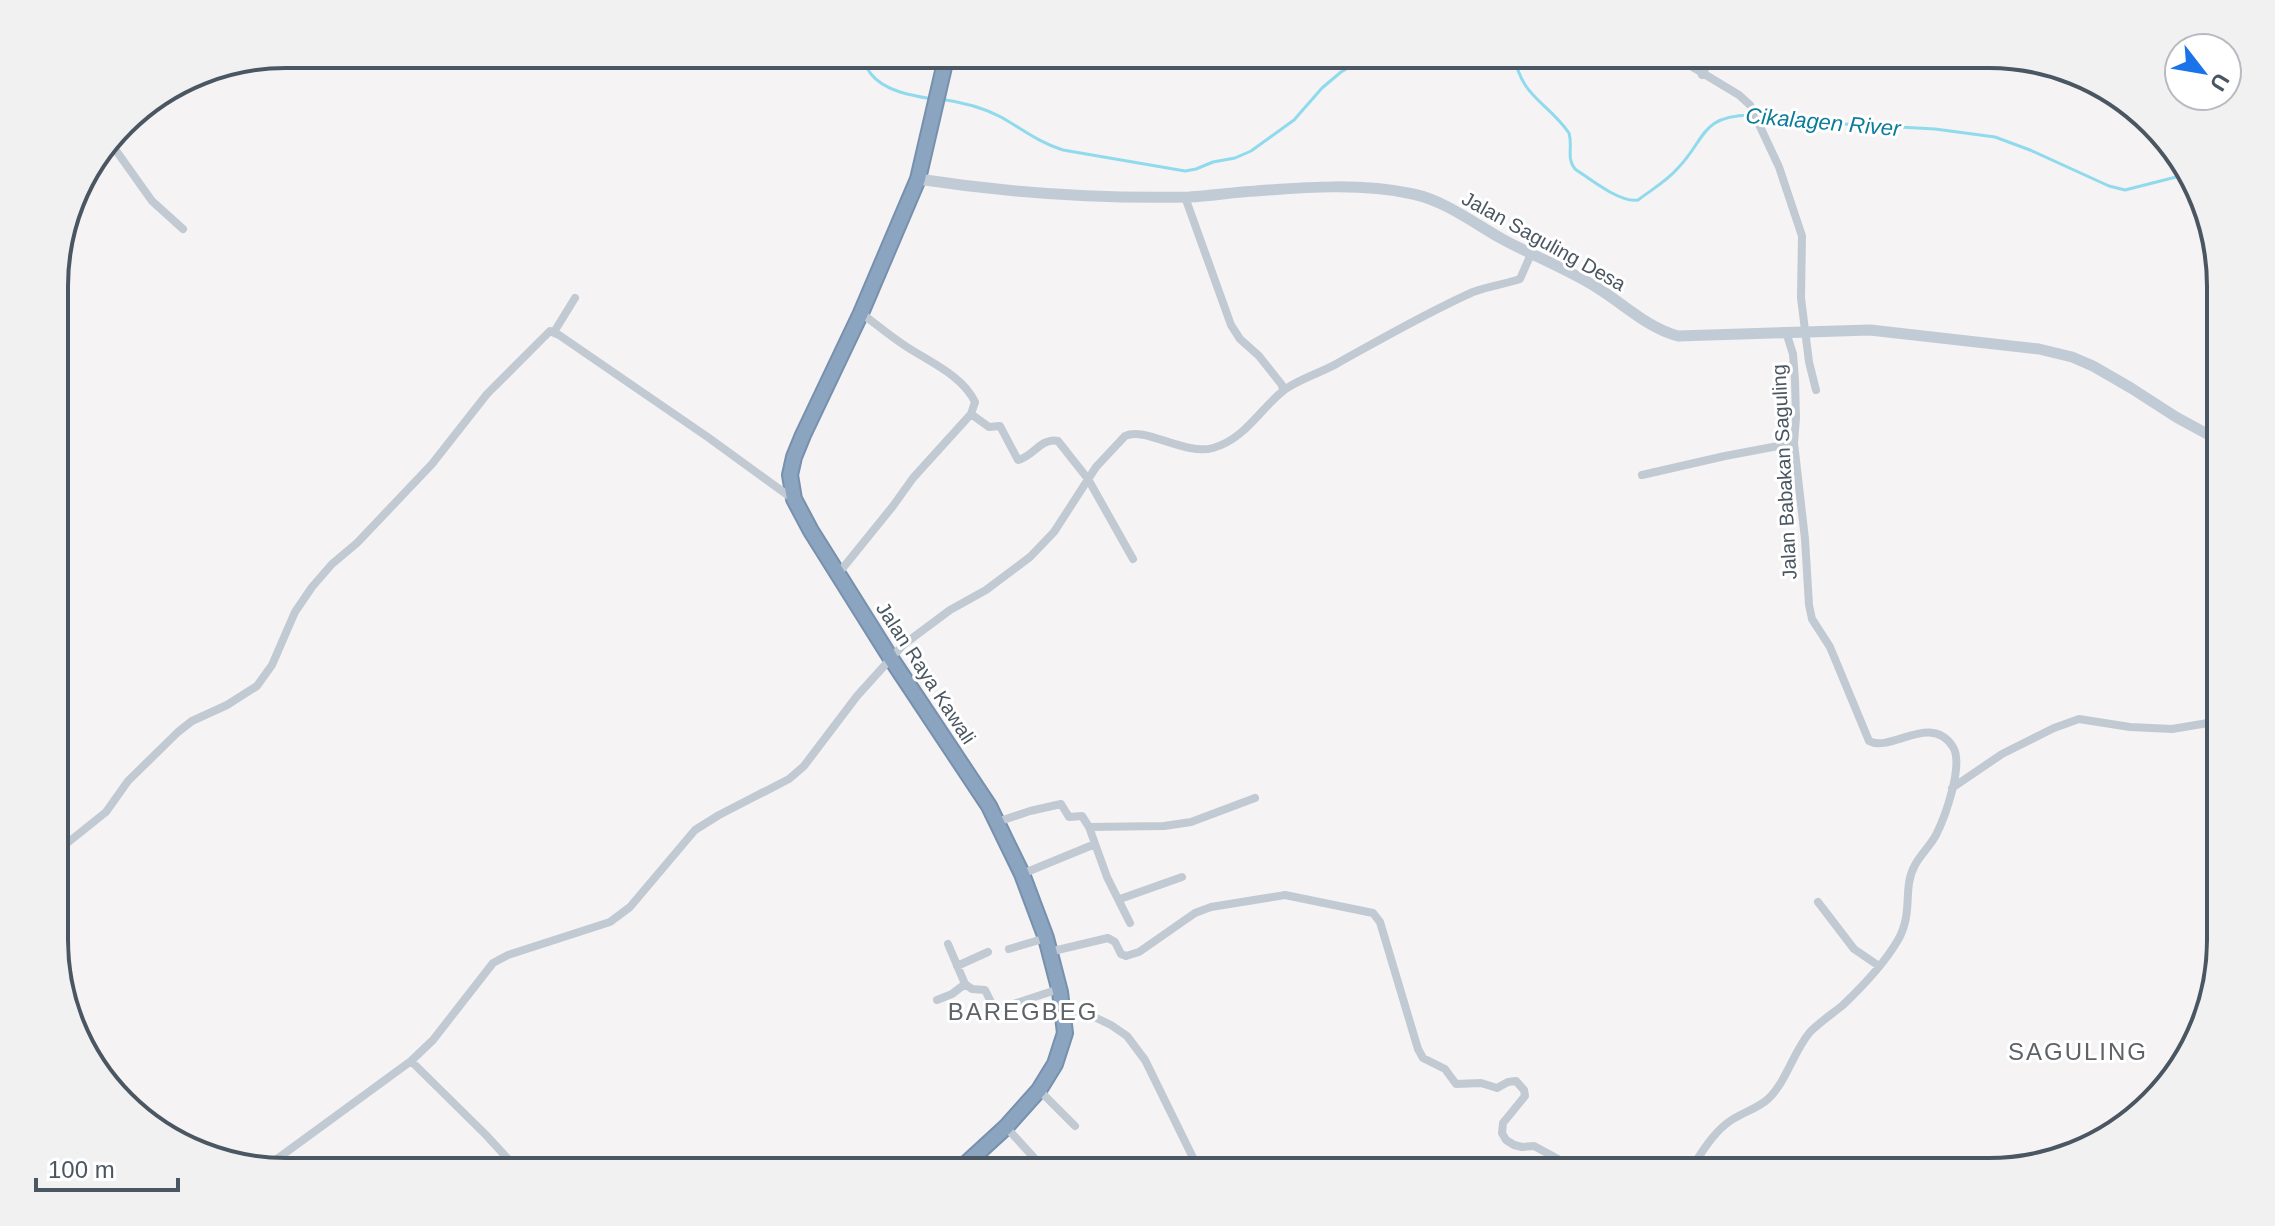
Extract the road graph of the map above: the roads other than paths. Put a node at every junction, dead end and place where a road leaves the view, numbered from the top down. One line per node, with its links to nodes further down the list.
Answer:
1 (944, 68): 6 (highway, Jalan Raya Kawali)
2 (1692, 68): 4 (street)
3 (1706, 68): 4 (street)
4 (1702, 75): 14 (street)
5 (116, 150): 8 (street)
6 (918, 179): 7 (street, Jalan Saguling Desa); 11 (highway, Jalan Raya Kawali)
7 (1185, 197): 9 (street, Jalan Saguling Desa); 16 (street)
8 (183, 229)
9 (1531, 254): 13 (street, Jalan Saguling Desa); 16 (street)
10 (575, 298): 12 (street)
11 (861, 313): 17 (street); 22 (highway, Jalan Raya Kawali)
12 (554, 332): 22 (street); 31 (street)
13 (1786, 332): 14 (street, Jalan Saguling Desa); 19 (street, Jalan Babakan Saguling)
14 (1805, 333): 15 (street); 18 (street, Jalan Saguling Desa)
15 (1816, 390)
16 (1283, 391): 21 (street)
17 (971, 414): 21 (street); 24 (street)
18 (2207, 434)
19 (1794, 443): 20 (street); 27 (street, Jalan Babakan Saguling)
20 (1642, 475)
21 (1088, 479): 23 (street); 25 (street)
22 (794, 499): 24 (highway, Jalan Raya Kawali)
23 (1133, 559)
24 (838, 574): 25 (highway, Jalan Raya Kawali)
25 (890, 657): 29 (highway, Jalan Raya Kawali); 48 (street)
26 (2207, 723): 27 (street)
27 (1952, 789): 43 (street)
28 (1255, 798): 30 (street)
29 (997, 822): 30 (street); 33 (highway, Jalan Raya Kawali)
30 (1089, 827): 32 (street)
31 (68, 842)
32 (1095, 844): 33 (street); 35 (street)
33 (1022, 874): 39 (highway, Jalan Raya Kawali)
34 (1182, 877): 35 (street)
35 (1120, 899): 37 (street)
36 (1818, 902): 43 (street)
37 (1130, 923)
38 (948, 944): 42 (street)
39 (1048, 945): 40 (street); 45 (highway, Jalan Raya Kawali); 57 (street)
40 (1009, 949)
41 (988, 952): 42 (street)
42 (957, 966): 44 (street)
43 (1879, 966): 58 (street)
44 (965, 984): 45 (street); 46 (street)
45 (1059, 989): 47 (highway, Jalan Raya Kawali)
46 (937, 1000)
47 (1063, 1011): 49 (highway, Jalan Raya Kawali); 56 (street)
48 (411, 1061): 52 (street); 53 (street)
49 (1039, 1090): 50 (street); 51 (highway, Jalan Raya Kawali)
50 (1075, 1126)
51 (1006, 1127): 54 (highway, Jalan Raya Kawali); 55 (street)
52 (278, 1158)
53 (507, 1158)
54 (972, 1158)
55 (1034, 1158)
56 (1193, 1158)
57 (1556, 1158)
58 (1698, 1158)

